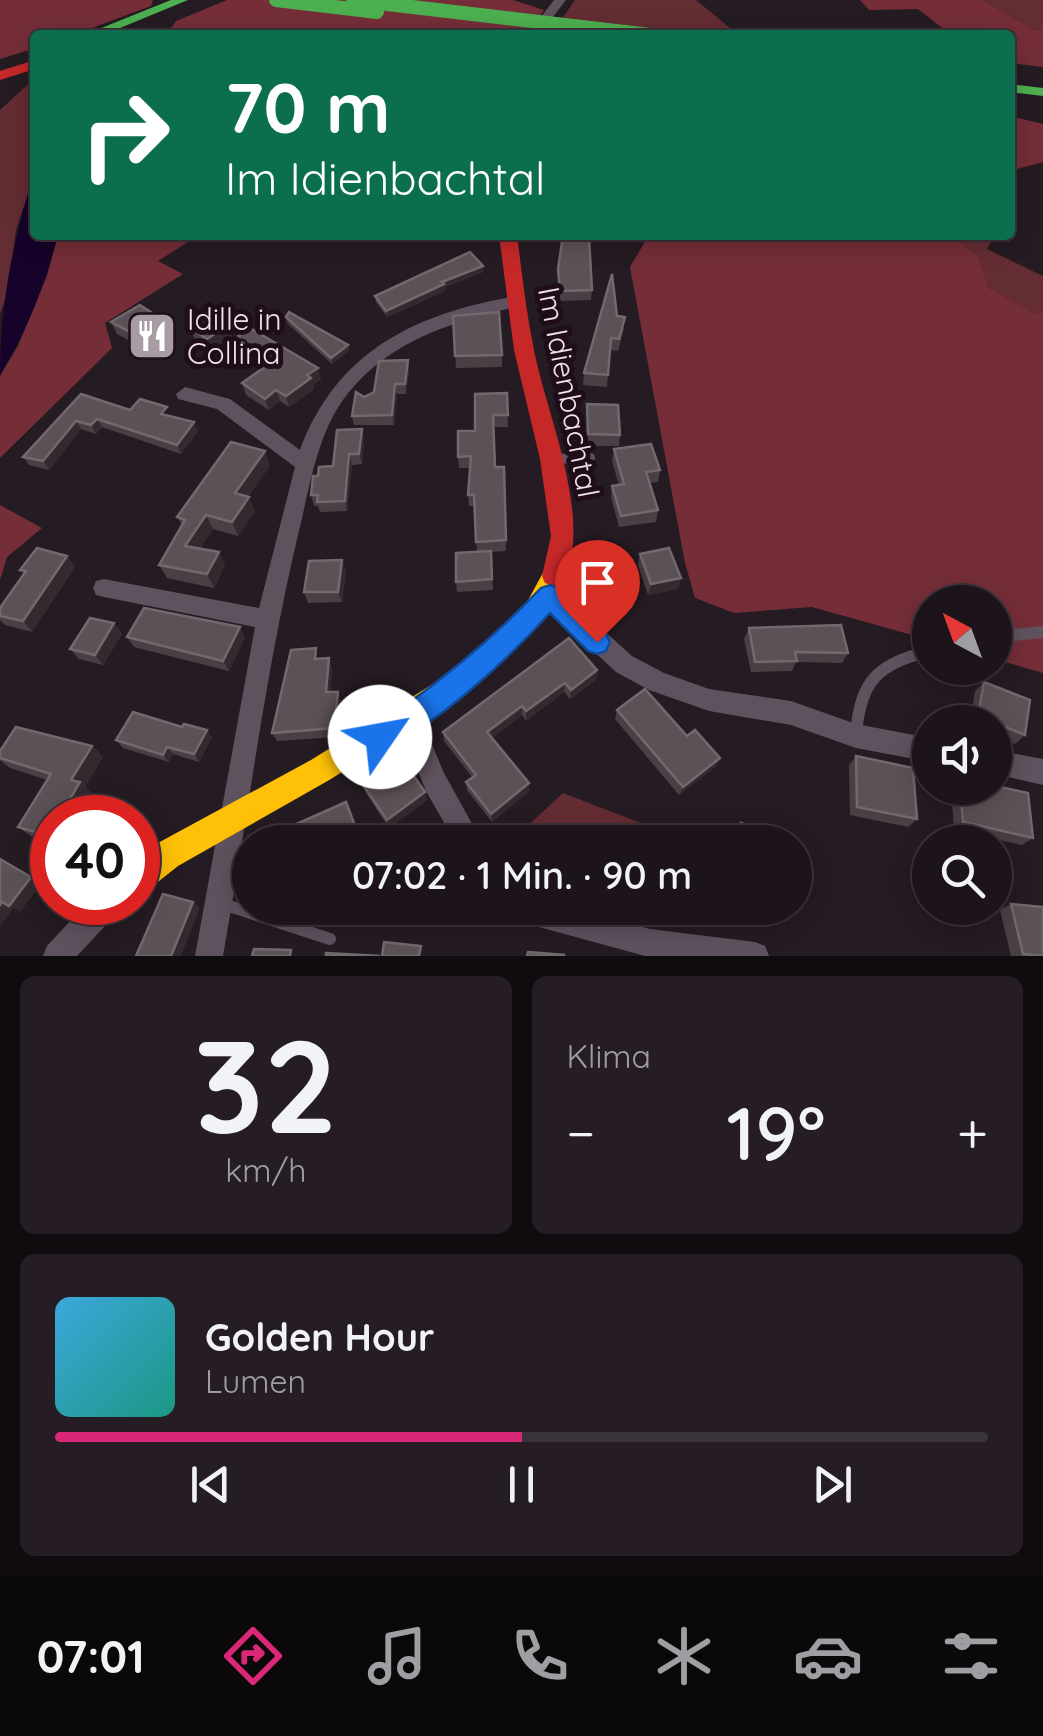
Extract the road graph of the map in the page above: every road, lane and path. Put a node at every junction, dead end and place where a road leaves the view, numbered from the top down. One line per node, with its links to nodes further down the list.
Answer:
1 (182, 0): 6 (main road)
2 (206, 0): 7 (main road)
3 (276, 0): 8 (main road, bridge)
4 (353, 0): 10 (main road, bridge)
5 (560, 0): 9 (street)
6 (104, 30)
7 (131, 30)
8 (527, 30)
9 (537, 30)
10 (608, 30)
11 (1015, 78): 12 (main road)
12 (1043, 81)
13 (1015, 89): 14 (main road)
14 (1043, 92)
15 (509, 240): 16 (main road, Im Idienbachtal)
16 (517, 301): 18 (main road, Im Idienbachtal); 20 (street)
17 (185, 394): 20 (street)
18 (551, 458): 19 (lane); 22 (main road, Im Idienbachtal)
19 (590, 458)
20 (306, 465): 23 (street)
21 (104, 588): 23 (street)
22 (550, 596): 27 (main road); 28 (street)
23 (266, 619): 32 (street)
24 (1043, 632): 25 (lane)
25 (1012, 636)
26 (912, 656): 28 (lane)
27 (409, 719): 32 (main road); 33 (street)
28 (856, 736): 29 (street)
29 (912, 747)
30 (1012, 766): 31 (street)
31 (1043, 772)
32 (235, 819): 34 (main road); 35 (street)
33 (459, 825)
34 (160, 860)
35 (219, 902): 38 (lane); 40 (street)
36 (86, 925): 39 (street)
37 (590, 925): 41 (street)
38 (330, 939)
39 (57, 956)
40 (208, 956)
41 (755, 956)

